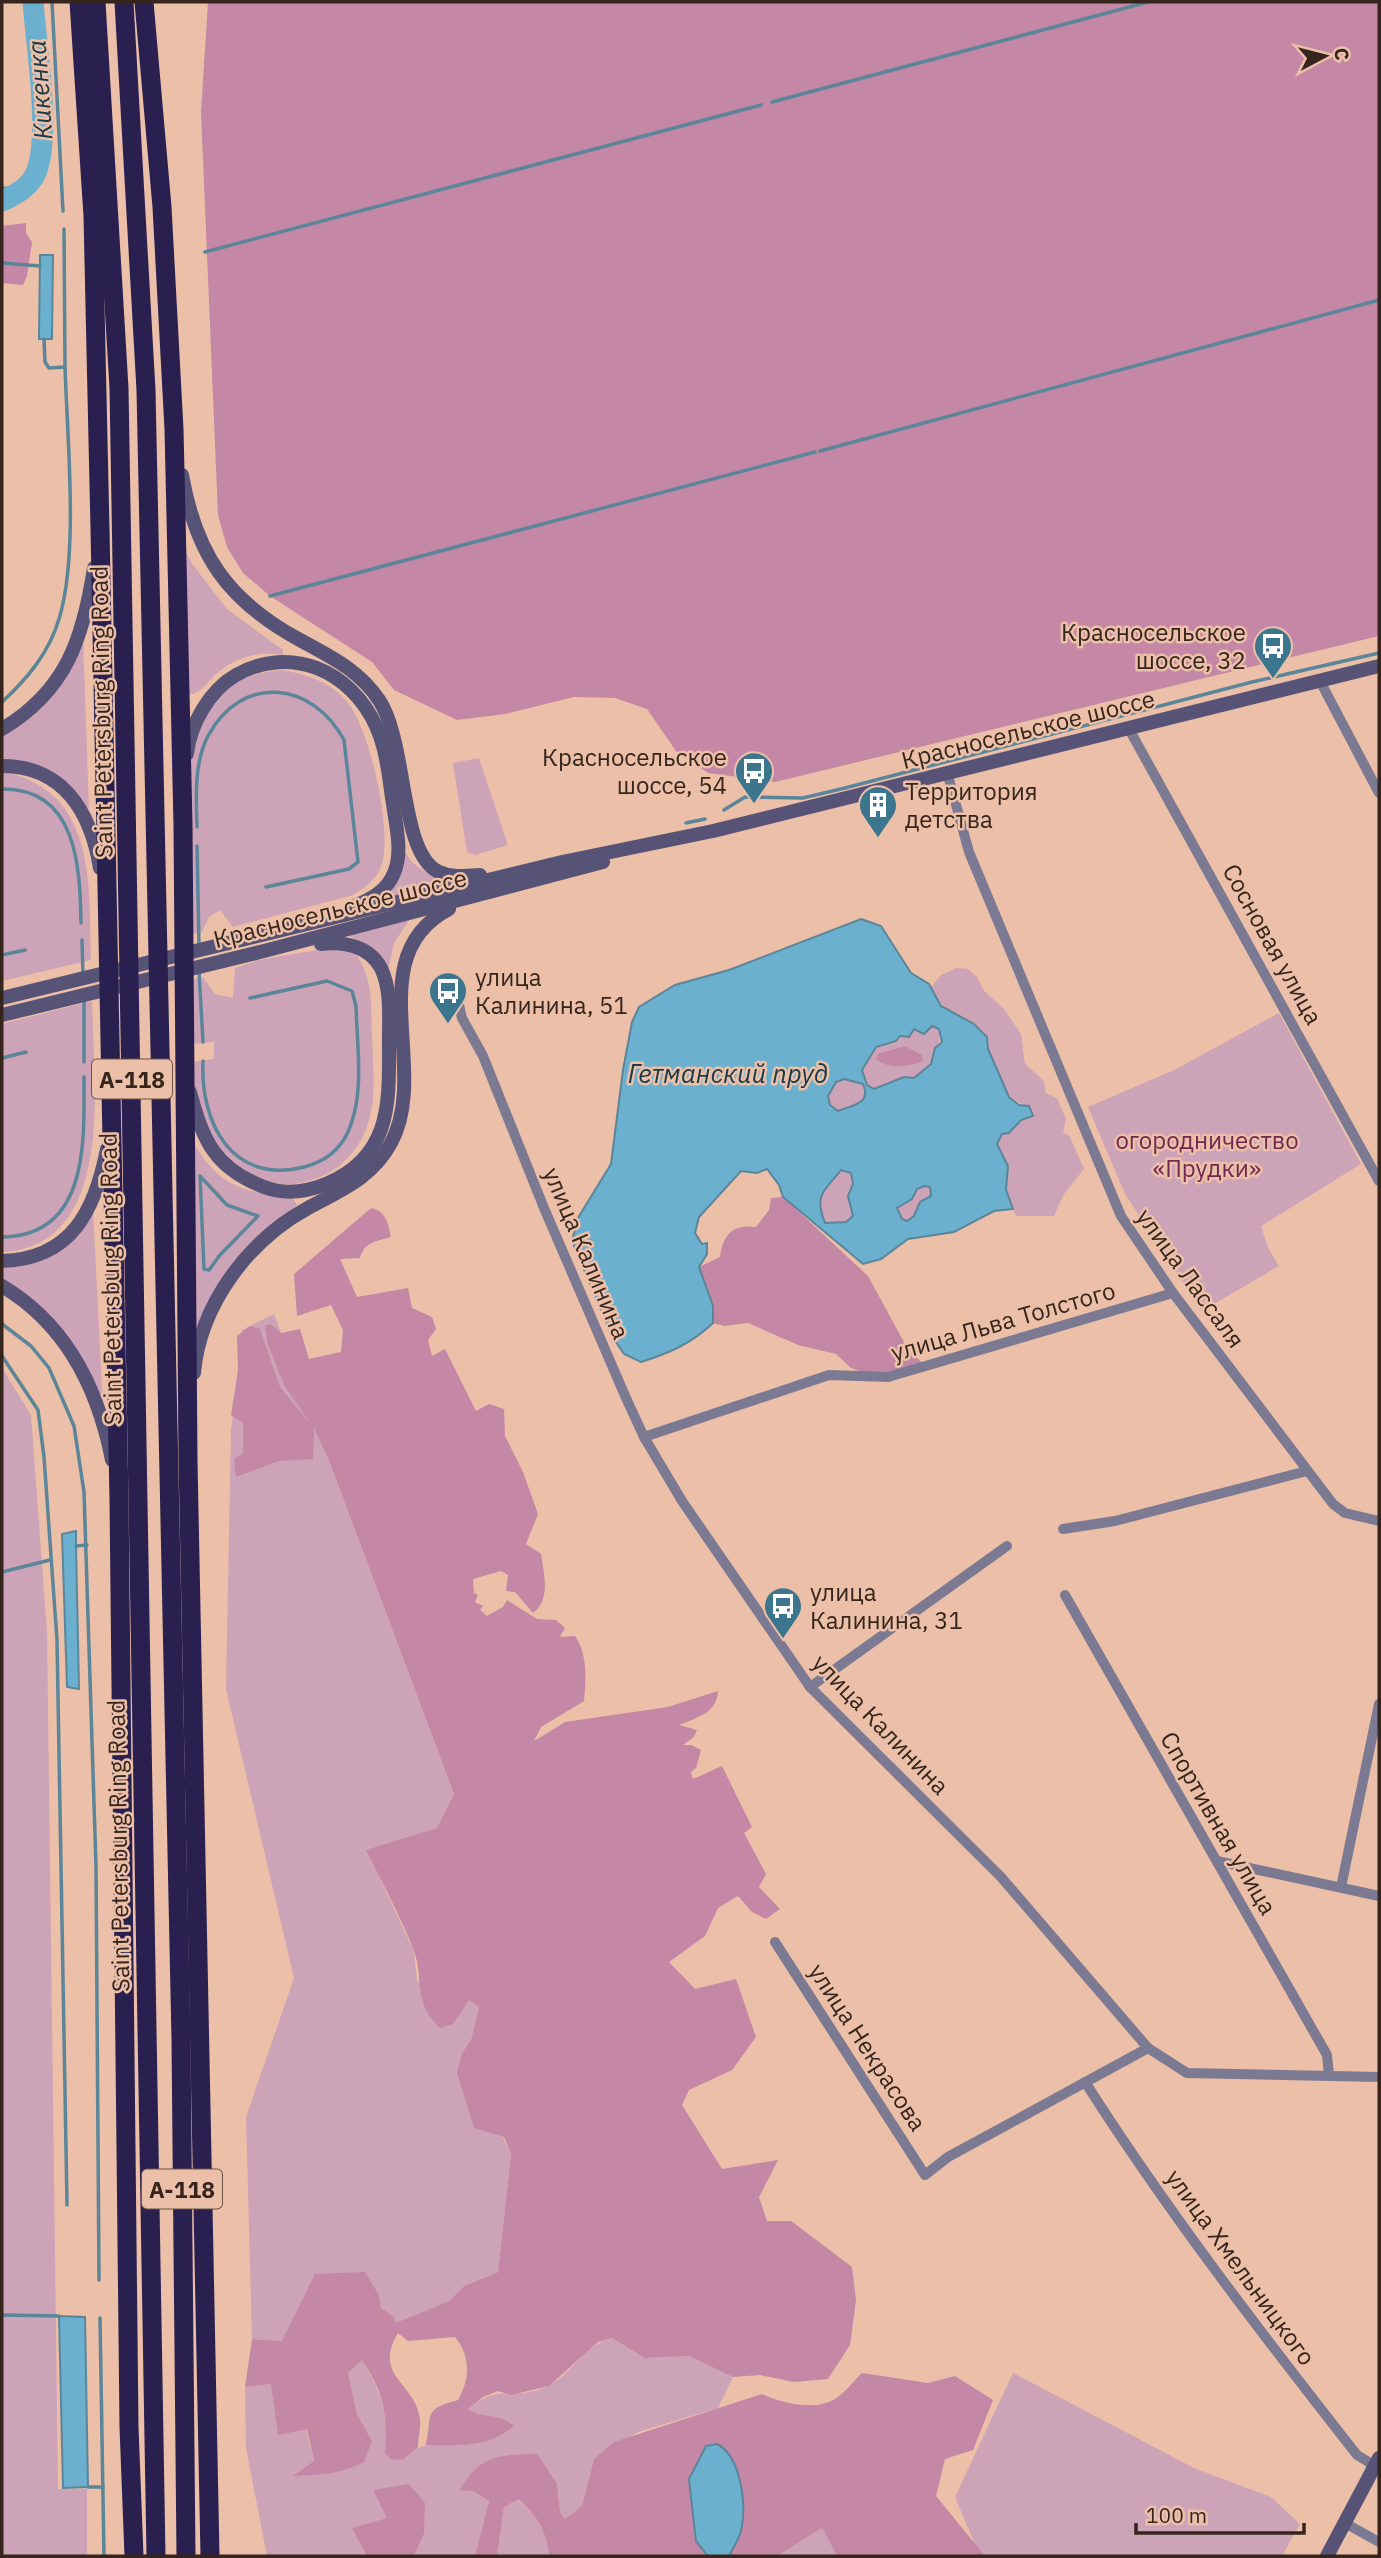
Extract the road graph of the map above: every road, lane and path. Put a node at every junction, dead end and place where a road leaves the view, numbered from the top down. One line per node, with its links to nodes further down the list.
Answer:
1 (79, 2): 6 (highway)
2 (96, 2): 51 (highway, Saint Petersburg Ring Road / А-118)
3 (124, 2): 46 (highway, Saint Petersburg Ring Road / А-118)
4 (144, 2): 5 (highway)
5 (174, 429): 14 (highway); 16 (main road)
6 (100, 529): 9 (main road); 19 (highway)
7 (1379, 666): 8 (main road, Красносельское шоссе)
8 (1320, 681): 10 (main road, Красносельское шоссе); 13 (street)
9 (2, 729)
10 (1129, 729): 12 (main road, Красносельское шоссе); 26 (street, Сосновая улица)
11 (2, 766): 19 (main road)
12 (947, 772): 15 (main road, Красносельское шоссе); 29 (street, улица Лассаля)
13 (1379, 793)
14 (183, 825): 18 (main road); 24 (highway)
15 (688, 836): 16 (main road, Красносельское шоссе); 17 (main road, Красносельское шоссе)
16 (562, 862): 18 (main road, Красносельское шоссе)
17 (470, 898): 20 (main road, Красносельское шоссе); 31 (main road)
18 (305, 925): 22 (main road, Красносельское шоссе)
19 (108, 932): 25 (highway)
20 (264, 951): 23 (main road, Красносельское шоссе); 24 (main road)
21 (454, 984): 30 (street, улица Калинина)
22 (2, 995)
23 (2, 1016)
24 (186, 1075): 31 (highway)
25 (110, 1130): 27 (main road); 33 (highway)
26 (1379, 1181)
27 (2, 1261)
28 (2, 1286): 33 (main road)
29 (1174, 1293): 30 (street, улица Льва Толстого); 32 (street, улица Лассаля)
30 (644, 1437): 38 (street, улица Калинина)
31 (188, 1461): 41 (highway)
32 (1307, 1471): 34 (street, улица Лассаля); 35 (street)
33 (119, 1499): 53 (highway)
34 (1379, 1521)
35 (1063, 1529)
36 (1007, 1546): 38 (street)
37 (1065, 1595): 42 (street, Спортивная улица)
38 (810, 1688): 47 (street, улица Калинина)
39 (1379, 1704): 40 (street)
40 (1378, 1717): 43 (street)
41 (196, 1810): 46 (highway); 59 (highway)
42 (1217, 1861): 43 (street); 48 (street, Спортивная улица)
43 (1341, 1887): 44 (street)
44 (1379, 1896)
45 (775, 1942): 50 (street, улица Некрасова)
46 (181, 2040): 58 (highway, Saint Petersburg Ring Road / А-118)
47 (1148, 2048): 48 (street, улица Калинина); 50 (street)
48 (1329, 2075): 49 (street, улица Калинина)
49 (1379, 2077)
50 (1085, 2082): 52 (street, улица Хмельницкого)
51 (151, 2318): 53 (highway); 57 (highway, Saint Petersburg Ring Road / А-118)
52 (1377, 2462): 54 (main road)
53 (133, 2519): 56 (highway)
54 (1345, 2523): 55 (street); 60 (main road)
55 (1379, 2542)
56 (134, 2556)
57 (156, 2556)
58 (186, 2556)
59 (210, 2556)
60 (1327, 2556)

